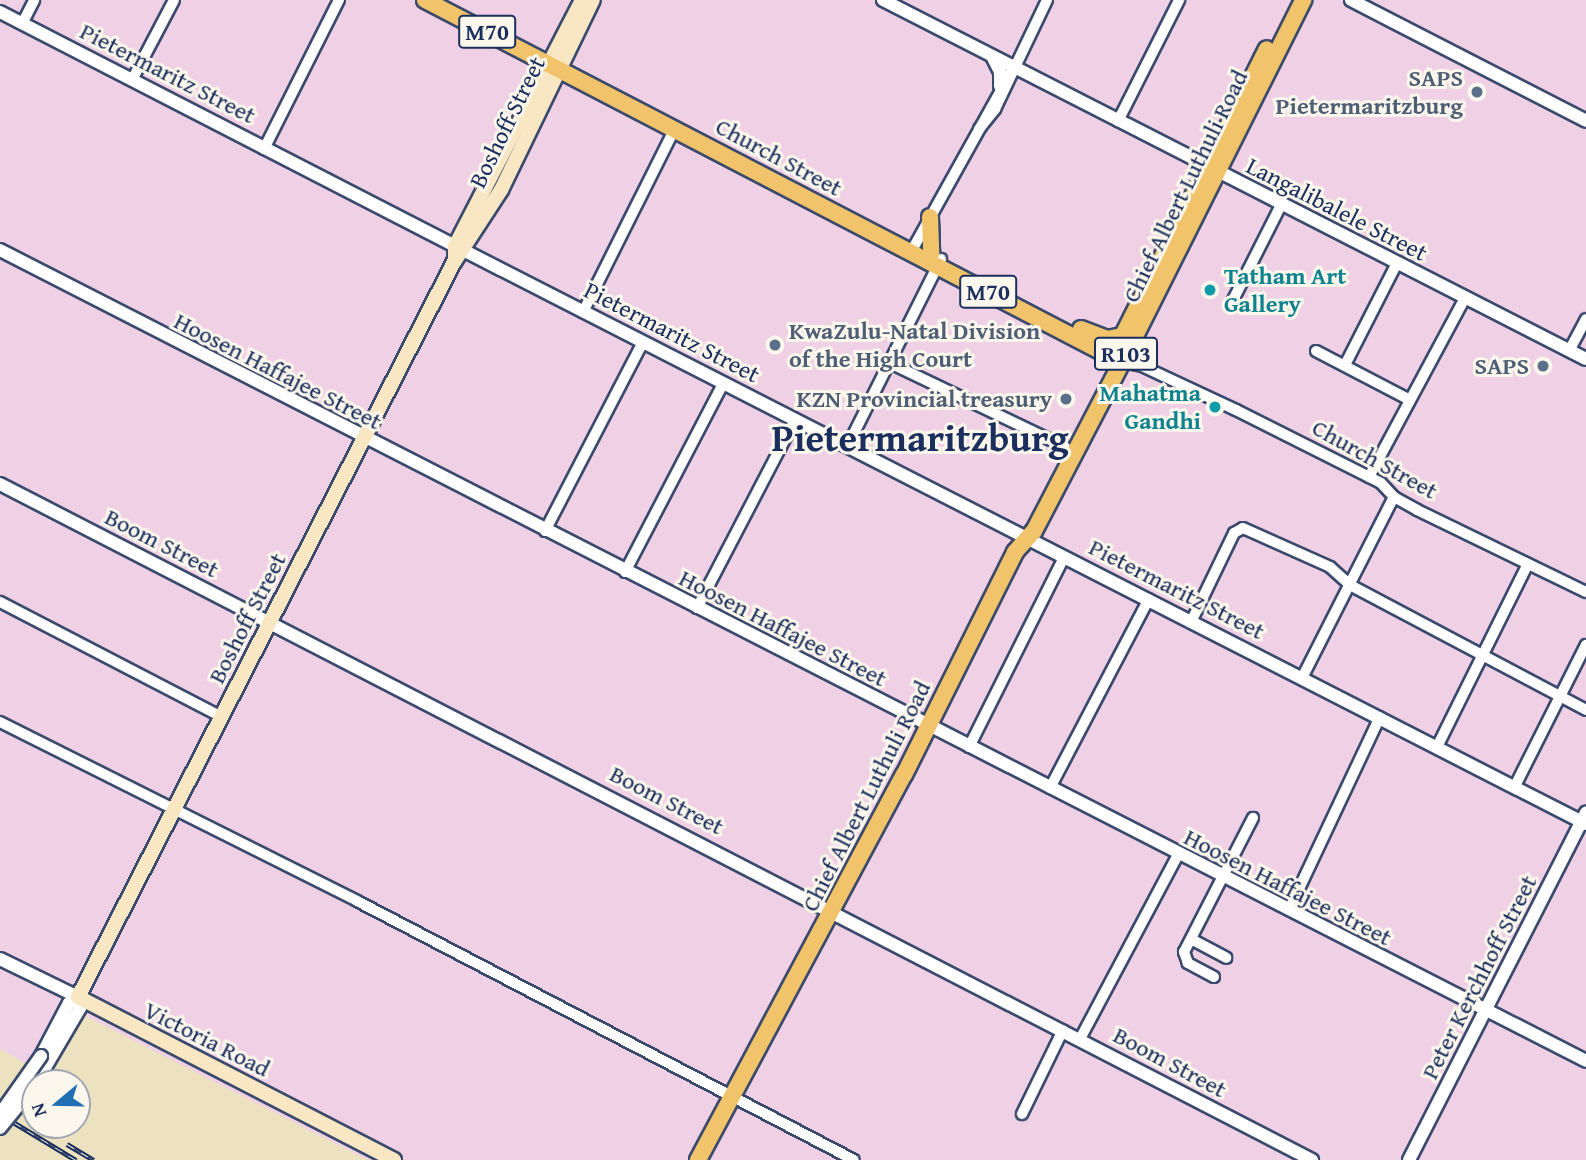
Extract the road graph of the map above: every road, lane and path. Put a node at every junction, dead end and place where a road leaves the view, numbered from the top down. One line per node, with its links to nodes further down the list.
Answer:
1 (34, 0): 16 (street)
2 (174, 0): 20 (street)
3 (339, 0): 26 (street)
4 (425, 0): 18 (main road, Church Street / M70)
5 (440, 0): 18 (main road, Church Street / M70)
6 (582, 0): 18 (main road, Boshoff Street)
7 (593, 0): 18 (main road, Boshoff Street)
8 (883, 0): 14 (street, Langalibalele Street)
9 (1047, 0): 19 (street)
10 (1179, 0): 22 (street)
11 (1291, 0): 27 (main road, Chief Albert Luthuli Road / R103)
12 (1303, 0): 27 (main road, Chief Albert Luthuli Road / R103)
13 (1350, 0): 23 (street)
14 (908, 6): 17 (street, Langalibalele Street)
15 (0, 12): 16 (street, Pietermaritz Street)
16 (22, 24): 20 (street, Pietermaritz Street)
17 (992, 57): 19 (street, Langalibalele Street); 21 (street)
18 (556, 61): 24 (main road, Church Street / M70); 30 (main road, Church Street / M70); 32 (main road, Boshoff Street)
19 (1014, 66): 21 (street); 22 (street, Langalibalele Street); 25 (street)
20 (132, 80): 26 (street, Pietermaritz Street)
21 (1000, 86): 25 (street)
22 (1118, 121): 27 (street, Langalibalele Street)
23 (1586, 121)
24 (675, 128): 30 (main road, Church Street / M70); 37 (street)
25 (979, 129): 29 (street)
26 (264, 149): 32 (street, Pietermaritz Street)
27 (1211, 169): 28 (street, Langalibalele Street); 40 (main road, Chief Albert Luthuli Road / R103)
28 (1282, 203): 34 (street, Langalibalele Street); 36 (street)
29 (930, 217): 30 (street); 33 (main road)
30 (913, 248): 33 (main road, Church Street / M70)
31 (0, 250): 49 (street, Hoosen Haffajee Street)
32 (458, 252): 37 (street, Pietermaritz Street); 49 (main road, Boshoff Street)
33 (937, 259): 40 (main road, Church Street / M70); 40 (main road, Church Street / M70); 44 (street)
34 (1396, 263): 35 (street, Langalibalele Street); 45 (street)
35 (1465, 298): 42 (street, Langalibalele Street); 47 (street)
36 (1232, 302)
37 (583, 312): 39 (street, Pietermaritz Street)
38 (1586, 319): 42 (street)
39 (643, 342): 46 (street, Pietermaritz Street); 55 (street)
40 (1121, 351): 51 (main road, Chief Albert Luthuli Road / R103); 52 (street, Church Street); 56 (main road, Chief Albert Luthuli Road / R103)
41 (1316, 351): 45 (street)
42 (1569, 351): 43 (street, Langalibalele Street)
43 (1586, 359)
44 (891, 364): 50 (street); 51 (street)
45 (1345, 365): 47 (street)
46 (723, 384): 48 (street, Pietermaritz Street); 59 (street)
47 (1410, 400): 52 (street)
48 (794, 419): 50 (street, Pietermaritz Street); 64 (street)
49 (364, 438): 55 (street, Hoosen Haffajee Street); 66 (main road, Boshoff Street)
50 (848, 445): 56 (street, Pietermaritz Street)
51 (1065, 447): 56 (main road, Chief Albert Luthuli Road / R103)
52 (1369, 477): 54 (street, Church Street)
53 (0, 484): 66 (street, Boom Street)
54 (1394, 497): 58 (street, Church Street); 60 (street)
55 (545, 531): 59 (street, Hoosen Haffajee Street)
56 (1024, 537): 57 (street, Pietermaritz Street); 75 (main road, Chief Albert Luthuli Road / R103)
57 (1063, 557): 62 (street, Pietermaritz Street); 76 (street)
58 (1528, 564): 61 (street, Church Street); 68 (street)
59 (625, 572): 64 (street, Hoosen Haffajee Street)
60 (1350, 584): 65 (street); 68 (street); 69 (street)
61 (1586, 592)
62 (1149, 599): 65 (street, Pietermaritz Street); 79 (street)
63 (0, 602): 72 (street)
64 (697, 608): 75 (street, Hoosen Haffajee Street)
65 (1192, 620): 69 (street, Pietermaritz Street)
66 (269, 623): 72 (main road, Boshoff Street); 85 (street, Boom Street)
67 (1586, 645): 70 (street)
68 (1483, 657): 70 (street); 77 (street)
69 (1302, 678): 73 (street, Pietermaritz Street)
70 (1560, 696): 71 (street); 78 (street)
71 (1586, 710)
72 (222, 717): 80 (main road, Boshoff Street)
73 (1380, 717): 77 (street, Pietermaritz Street); 86 (street)
74 (0, 722): 80 (street)
75 (928, 726): 76 (street, Hoosen Haffajee Street); 85 (main road, Chief Albert Luthuli Road / R103)
76 (969, 747): 79 (street, Hoosen Haffajee Street)
77 (1437, 747): 78 (street, Pietermaritz Street)
78 (1515, 786): 82 (street, Pietermaritz Street)
79 (1050, 788): 83 (street, Hoosen Haffajee Street)
80 (174, 810): 91 (main road, Boshoff Street); 98 (street)
81 (1253, 818): 84 (street)
82 (1585, 819): 92 (street, Peter Kerchhoff Street)
83 (1178, 855): 84 (street, Hoosen Haffajee Street); 94 (street)
84 (1223, 877): 86 (street, Hoosen Haffajee Street); 87 (street)
85 (833, 910): 93 (street, Boom Street); 98 (main road, Chief Albert Luthuli Road / R103)
86 (1289, 910): 92 (street, Hoosen Haffajee Street)
87 (1191, 939): 88 (street); 90 (street)
88 (1226, 958)
89 (0, 959): 91 (street, Victoria Road)
90 (1214, 977)
91 (76, 1002): 95 (street); 103 (main road, Victoria Road)
92 (1485, 1010): 96 (street, Hoosen Haffajee Street); 108 (street, Peter Kerchhoff Street)
93 (1063, 1030): 94 (street, Boom Street); 101 (street)
94 (1080, 1039): 107 (street, Boom Street)
95 (45, 1058): 97 (street); 100 (street, bridge)
96 (1586, 1061)
97 (41, 1069)
98 (732, 1099): 104 (main road, Chief Albert Luthuli Road / R103); 105 (main road, Chief Albert Luthuli Road / R103); 106 (street)
99 (21, 1102): 102 (street, bridge)
100 (0, 1114)
101 (1022, 1114)
102 (0, 1128)
103 (394, 1160)
104 (698, 1160)
105 (708, 1160)
106 (854, 1160)
107 (1312, 1160)
108 (1409, 1160)

